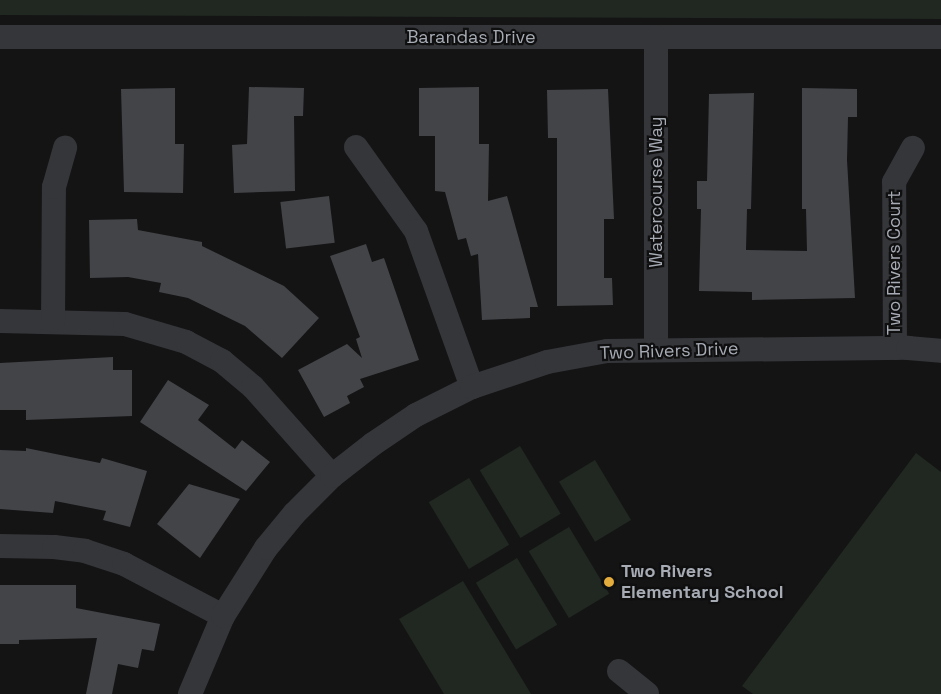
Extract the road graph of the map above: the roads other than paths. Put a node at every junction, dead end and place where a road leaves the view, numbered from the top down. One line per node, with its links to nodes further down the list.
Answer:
1 (0, 37): 2 (street, Barandas Drive)
2 (656, 37): 3 (street, Barandas Drive); 9 (street, Watercourse Way)
3 (941, 37)
4 (356, 147): 12 (street)
5 (65, 148): 8 (street)
6 (913, 148): 10 (street, Two Rivers Court)
7 (0, 321): 8 (street)
8 (53, 321): 13 (street)
9 (656, 348): 10 (street, Two Rivers Drive); 12 (street, Two Rivers Drive)
10 (895, 348): 11 (street, Two Rivers Drive)
11 (941, 351)
12 (472, 387): 13 (street, Two Rivers Drive)
13 (333, 476): 15 (street, Two Rivers Drive)
14 (0, 546): 15 (street)
15 (223, 616): 17 (street, Two Rivers Drive)
16 (619, 672): 18 (street)
17 (190, 694)
18 (647, 694)

